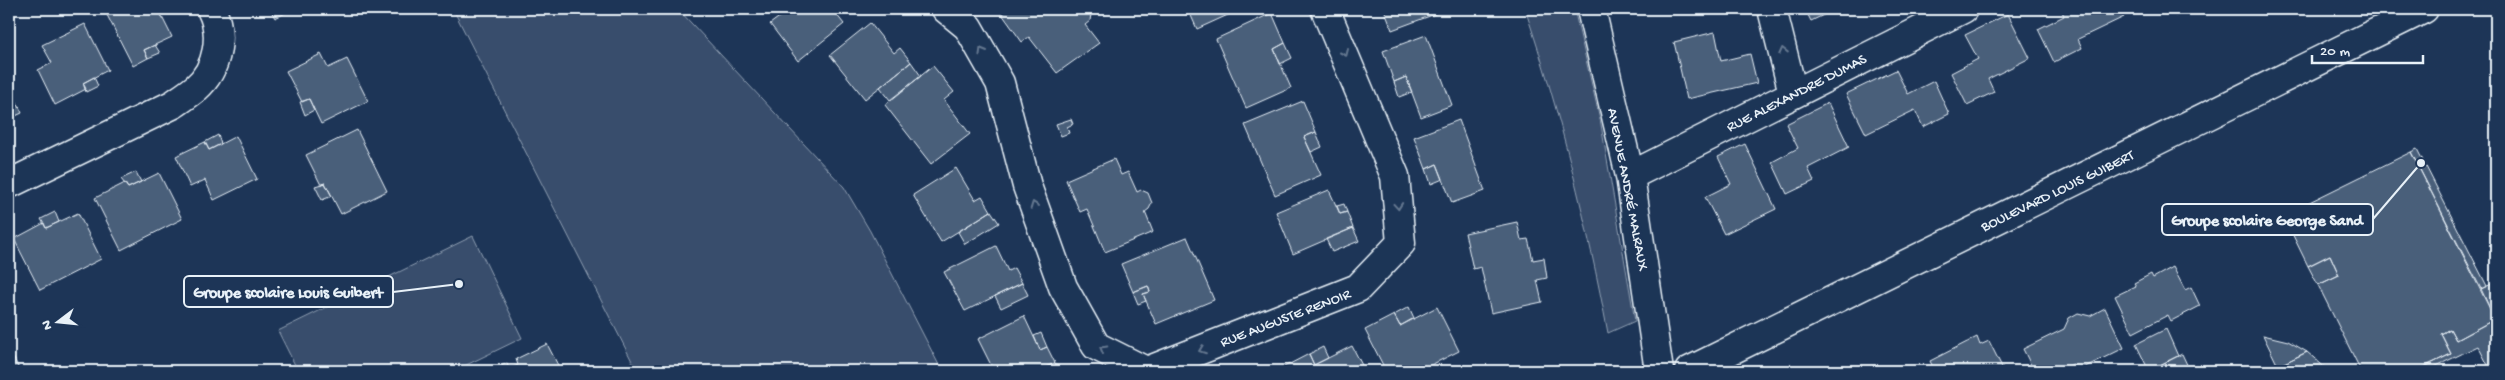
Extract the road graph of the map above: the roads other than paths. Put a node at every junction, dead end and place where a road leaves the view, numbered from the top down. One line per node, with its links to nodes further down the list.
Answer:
1 (211, 9): 10 (street)
2 (946, 9): 11 (street, RUE AUGUSTE RENOIR, one-way to 2)
3 (1325, 9): 11 (street, RUE AUGUSTE RENOIR, one-way to 11)
4 (1591, 9): 9 (street, AVENUE ANDRÉ MALRAUX)
5 (1772, 9): 8 (street, one-way to 5)
6 (1963, 9): 8 (street, RUE ALEXANDRE DUMAS)
7 (2424, 9): 13 (street, BOULEVARD LOUIS GUIBERT)
8 (1794, 93): 9 (street, RUE ALEXANDRE DUMAS)
9 (1630, 176): 12 (street, AVENUE ANDRÉ MALRAUX)
10 (9, 184)
11 (1146, 371)
12 (1659, 371)
13 (1689, 371)

